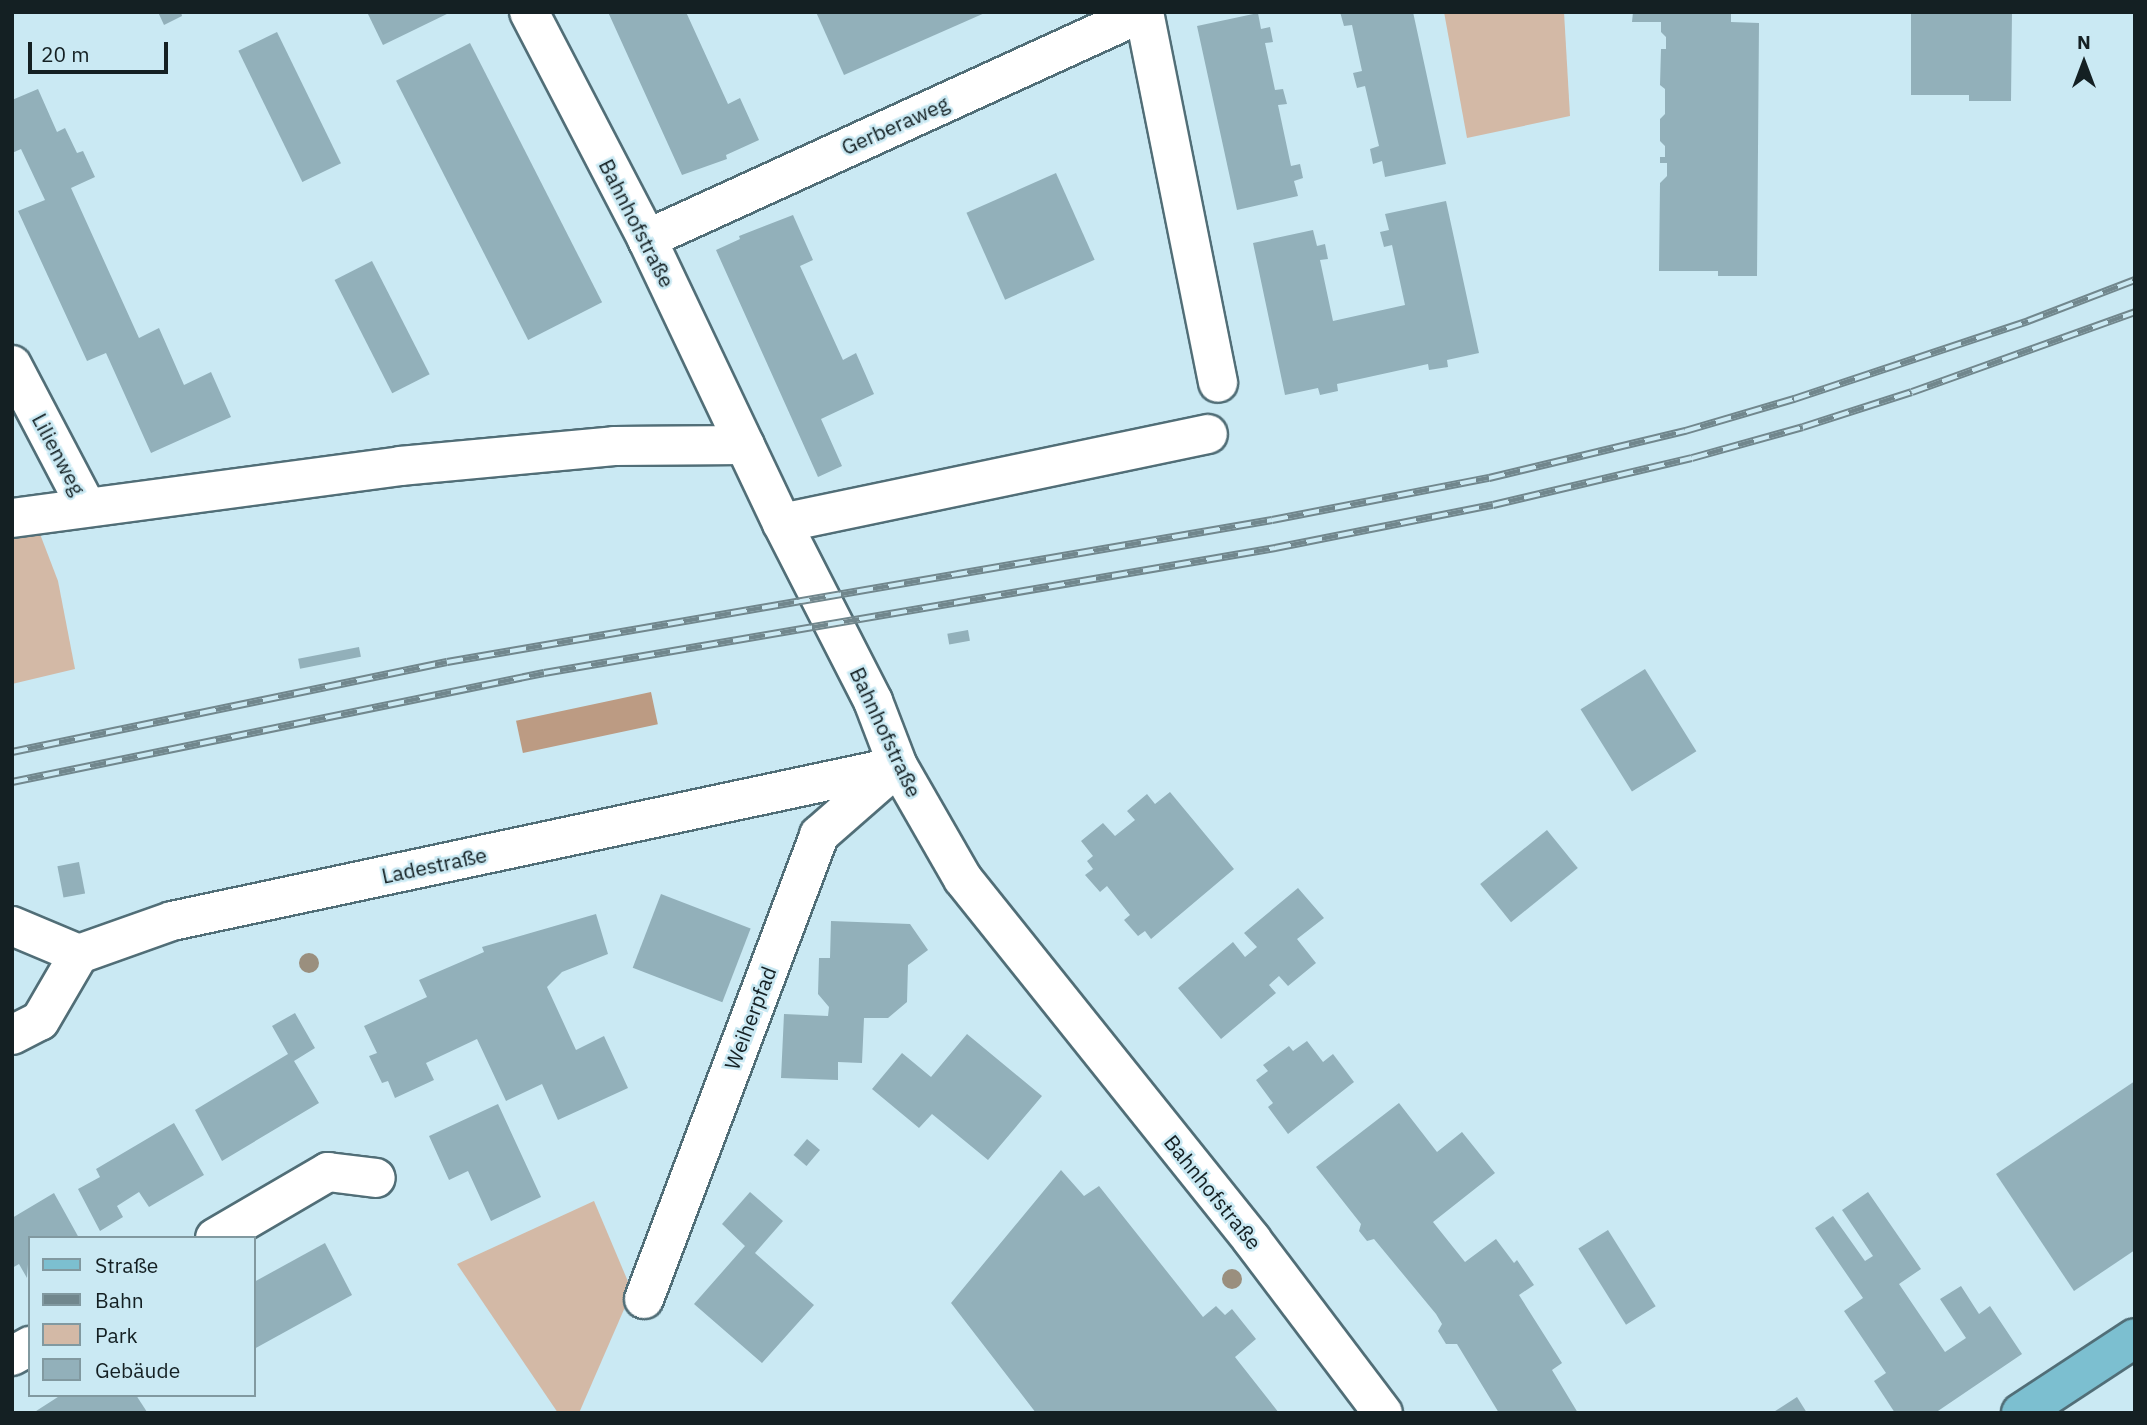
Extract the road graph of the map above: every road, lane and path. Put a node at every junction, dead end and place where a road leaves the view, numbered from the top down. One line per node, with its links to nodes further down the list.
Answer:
1 (529, 12): 3 (street, Bahnhofstraße)
2 (1144, 12): 3 (street, Gerberaweg); 5 (street, Gerberaweg)
3 (647, 239): 7 (street, Bahnhofstraße)
4 (12, 365): 8 (street, Lilienweg)
5 (1218, 383)
6 (1208, 435): 10 (street)
7 (745, 445): 8 (street); 10 (street, Bahnhofstraße)
8 (86, 506): 9 (street)
9 (12, 518)
10 (782, 523): 11 (street, Bahnhofstraße)
11 (898, 766): 13 (street, Ladestraße); 17 (street, Weiherpfad); 21 (street, Bahnhofstraße)
12 (12, 926): 13 (street)
13 (79, 954): 14 (street)
14 (12, 1035)
15 (376, 1178): 16 (street)
16 (218, 1236)
17 (644, 1299)
18 (2135, 1338): 22 (main road)
19 (28, 1347): 20 (street)
20 (12, 1356)
21 (1383, 1413)
22 (2021, 1413)

